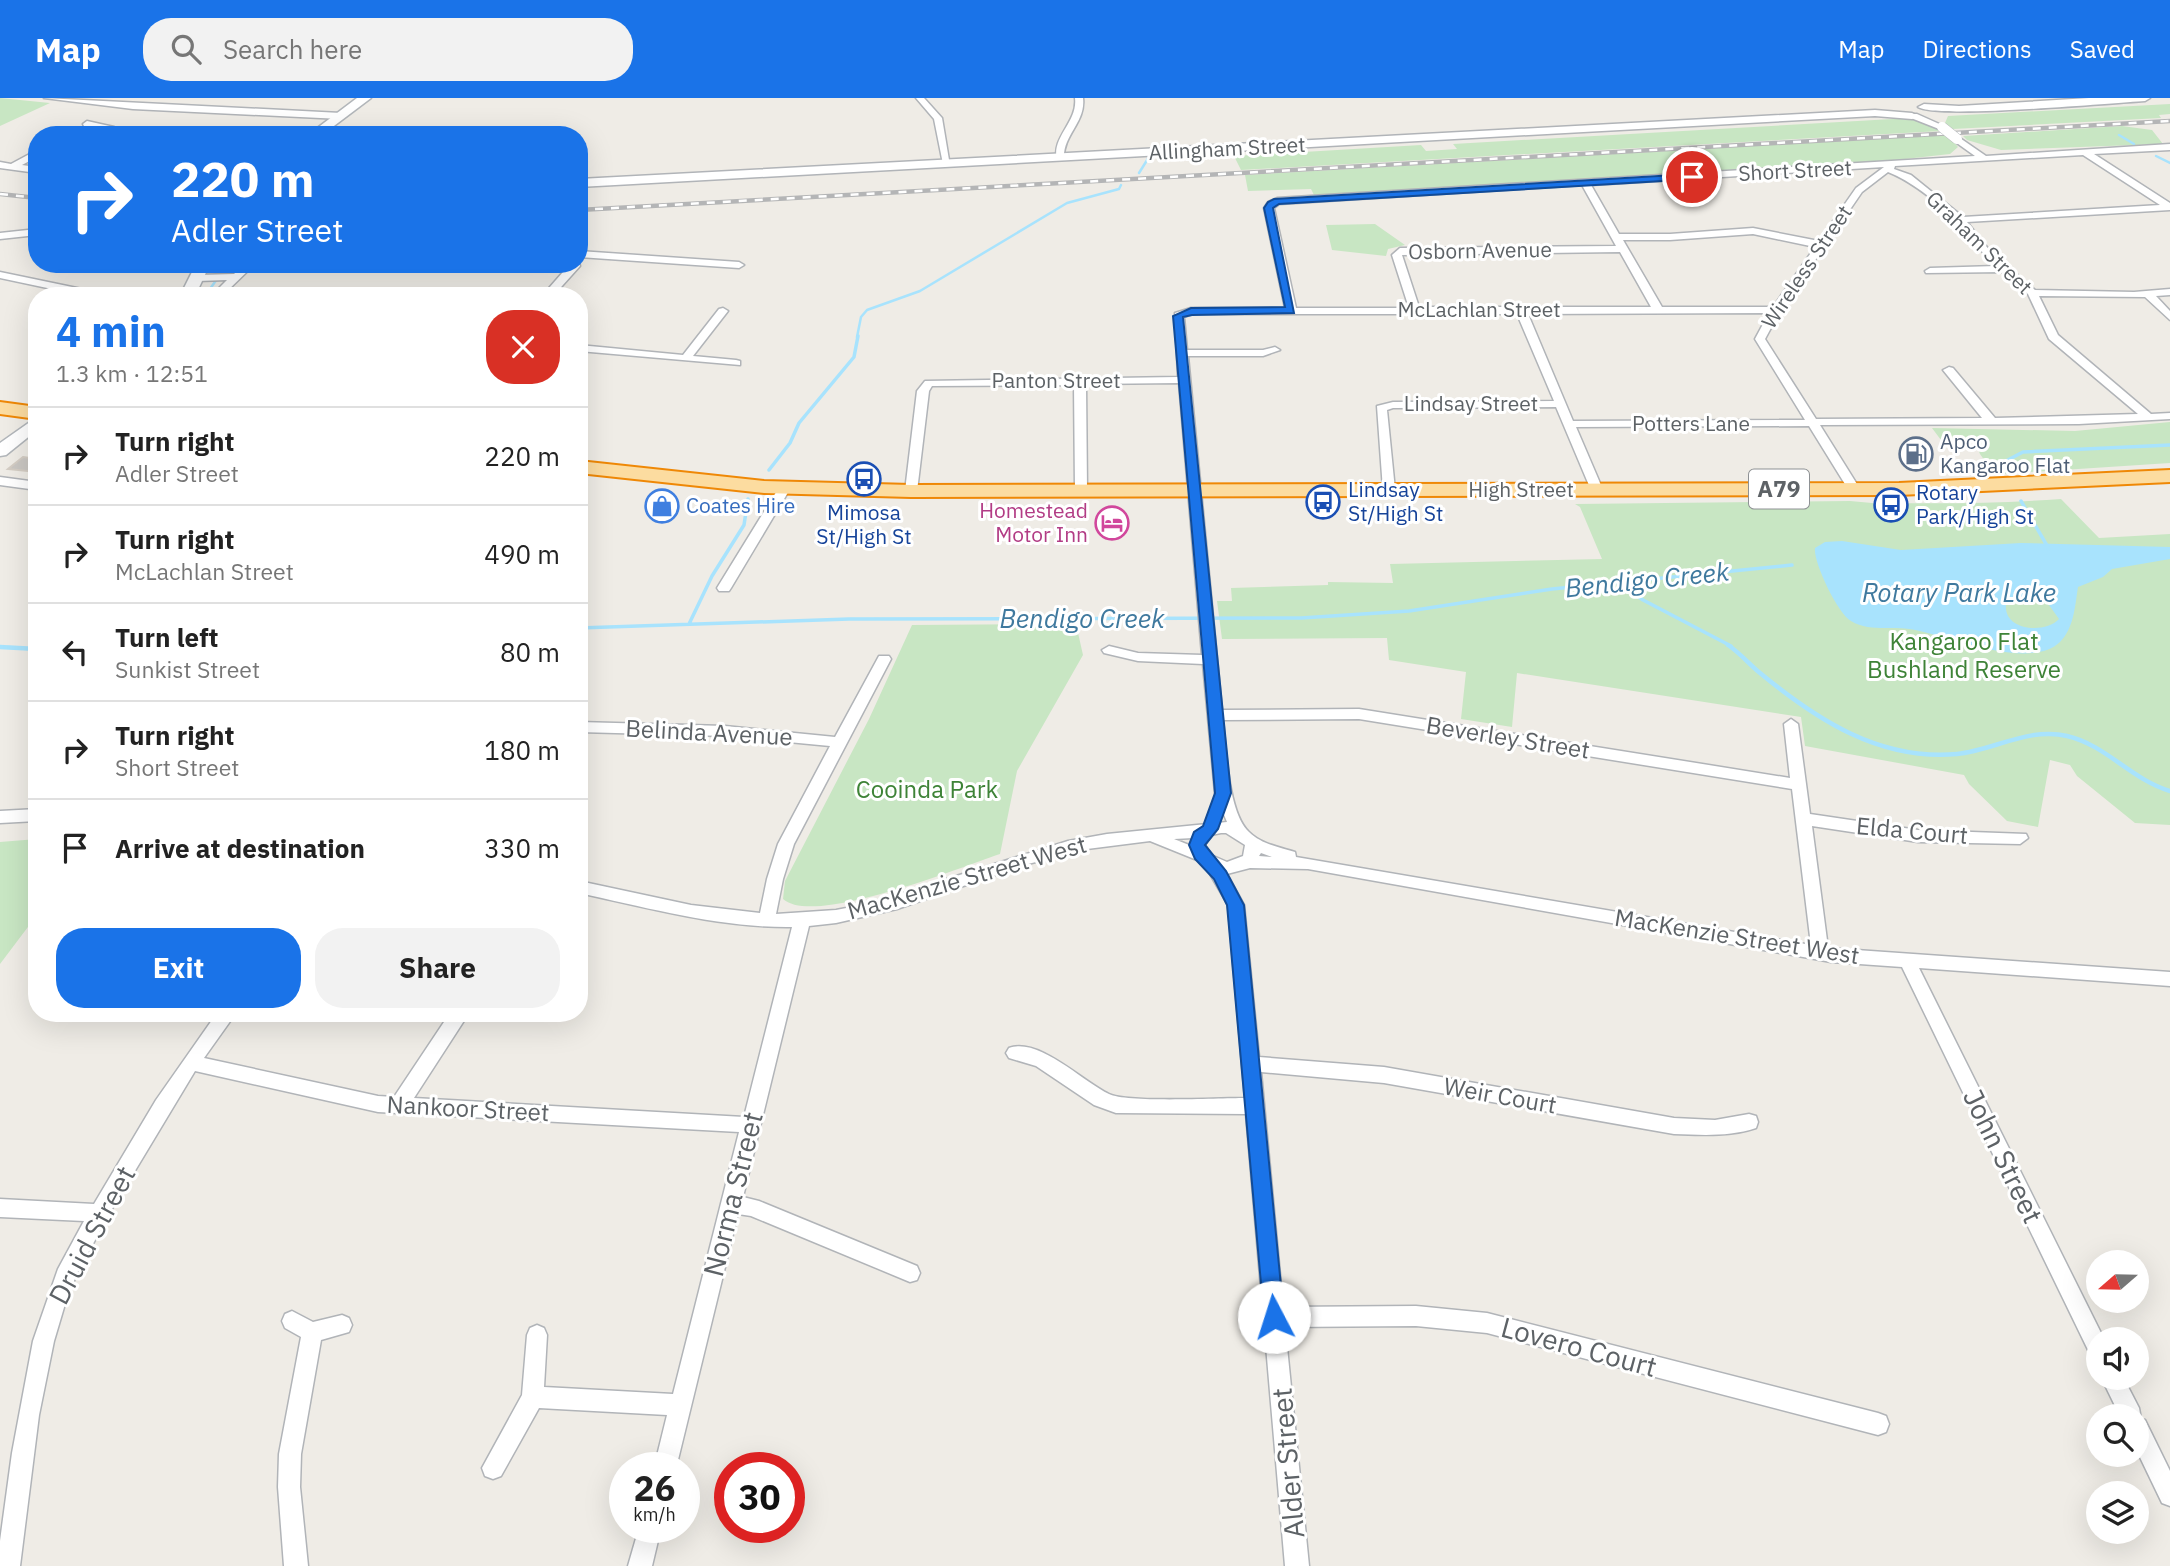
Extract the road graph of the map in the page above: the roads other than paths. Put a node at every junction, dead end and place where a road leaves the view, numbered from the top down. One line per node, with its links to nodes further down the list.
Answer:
1 (48, 98): 8 (street)
2 (365, 98): 9 (main road)
3 (920, 98): 17 (street)
4 (1079, 98): 15 (street)
5 (2145, 98): 7 (street, Allingham Street)
6 (236, 104): 8 (street)
7 (1916, 110): 11 (street); 11 (street); 15 (street, Allingham Street)
8 (227, 111): 9 (street)
9 (341, 116): 10 (main road)
10 (327, 126)
11 (1942, 127): 16 (street, bridge)
12 (2170, 147): 13 (street, Short Street)
13 (2085, 152): 16 (street, Short Street); 24 (street)
14 (28, 158): 19 (street)
15 (1060, 158): 17 (street, Allingham Street)
16 (1983, 158): 20 (street, Short Street)
17 (947, 164): 22 (street, Allingham Street)
18 (0, 165): 19 (street)
19 (12, 167): 21 (street)
20 (1891, 167): 23 (street, Short Street); 25 (street, Graham Street); 29 (street, Wireless Street)
21 (28, 169)
22 (588, 183)
23 (1585, 183): 28 (street); 46 (street, Short Street)
24 (2170, 207): 25 (street)
25 (1960, 220): 33 (street, Graham Street)
26 (28, 233): 27 (street)
27 (0, 236)
28 (1617, 237): 29 (street); 30 (street)
29 (1822, 245): 50 (street, Wireless Street)
30 (1623, 249): 47 (street, Osborn Avenue); 49 (street)
31 (588, 258): 32 (street)
32 (739, 265)
33 (2006, 269): 34 (street); 44 (street, Graham Street)
34 (1930, 271)
35 (211, 273): 39 (street)
36 (239, 273): 39 (street)
37 (567, 273): 42 (street)
38 (0, 275): 40 (street)
39 (234, 277): 41 (street)
40 (58, 287)
41 (225, 287)
42 (555, 287)
43 (2170, 292): 45 (street)
44 (2032, 293): 45 (street); 67 (street, Graham Street)
45 (2148, 294): 52 (street)
46 (1291, 310): 47 (street, McLachlan Street); 55 (street, McLachlan Street)
47 (1415, 310): 48 (street, McLachlan Street)
48 (1521, 310): 49 (street, McLachlan Street); 63 (street)
49 (1658, 310): 50 (street, McLachlan Street)
50 (1777, 310): 69 (street, Wireless Street)
51 (723, 311): 56 (street)
52 (2170, 317)
53 (588, 349): 56 (street)
54 (1275, 350): 55 (street)
55 (1181, 353): 59 (street)
56 (685, 358): 57 (street)
57 (736, 363)
58 (1949, 370): 68 (street)
59 (1184, 380): 60 (street, Panton Street); 80 (street)
60 (1080, 381): 82 (street, Panton Street); 83 (street)
61 (28, 401): 62 (highway)
62 (0, 402)
63 (1561, 404): 70 (street); 81 (street, Lindsay Street)
64 (0, 408): 65 (highway)
65 (28, 412)
66 (2170, 416): 67 (street, Potters Lane)
67 (2148, 417): 68 (street, Potters Lane)
68 (1991, 421): 69 (street, Potters Lane)
69 (1812, 423): 70 (street, Potters Lane); 79 (street, Wireless Street)
70 (1570, 424): 78 (street)
71 (28, 429): 72 (main road)
72 (0, 451)
73 (588, 468): 77 (highway, High Street / A79)
74 (2170, 476): 79 (highway, High Street / A79)
75 (0, 481): 76 (street)
76 (28, 485)
77 (784, 489): 82 (highway, High Street / A79); 84 (street)
78 (1597, 489): 79 (highway, High Street / A79); 81 (highway, High Street / A79)
79 (1854, 489)
80 (1193, 490): 81 (highway, High Street / A79); 83 (highway, High Street / A79); 87 (street)
81 (1390, 490)
82 (911, 491): 83 (highway, High Street / A79)
83 (1081, 491)
84 (724, 588)
85 (1109, 650): 87 (street)
86 (884, 659): 91 (street)
87 (1210, 660): 88 (street)
88 (1216, 715): 92 (street, Beverley Street); 93 (street)
89 (1791, 724): 92 (street)
90 (588, 727): 91 (street, Belinda Avenue)
91 (839, 742): 107 (street)
92 (1799, 785): 96 (street)
93 (1223, 793): 97 (street); 98 (street)
94 (28, 815): 95 (street)
95 (0, 817)
96 (1804, 819): 100 (street, Elda Court); 109 (street)
97 (1208, 830): 98 (street); 99 (street, MacKenzie Street West); 102 (street)
98 (1239, 831): 101 (street)
99 (1148, 836): 102 (street, MacKenzie Street West); 108 (street, MacKenzie Street West)
100 (2020, 838)
101 (1252, 843): 103 (street, MacKenzie Street West); 104 (street)
102 (1207, 860): 104 (street); 106 (street, Alder Street)
103 (1308, 863): 104 (street, MacKenzie Street West); 109 (street, MacKenzie Street West)
104 (1245, 864): 106 (street)
105 (588, 889): 107 (street, MacKenzie Street West)
106 (1236, 905): 116 (street, Alder Street)
107 (767, 920): 108 (street, MacKenzie Street West)
108 (802, 920): 120 (street, Norma Street)
109 (1820, 953): 110 (street, MacKenzie Street West)
110 (1908, 962): 111 (street, MacKenzie Street West); 128 (street, John Street)
111 (2170, 979)
112 (220, 1022): 115 (street, Druid Street)
113 (454, 1022): 117 (street)
114 (1014, 1053): 118 (street)
115 (190, 1063): 117 (street, Nankoor Street); 123 (street, Druid Street)
116 (1250, 1065): 118 (street, Alder Street); 119 (street, Weir Court)
117 (399, 1105): 120 (street, Nankoor Street)
118 (1254, 1106): 125 (street, Alder Street)
119 (1749, 1122)
120 (751, 1125): 121 (street, Norma Street)
121 (731, 1205): 124 (street); 132 (street, Norma Street)
122 (0, 1208): 123 (street)
123 (100, 1213): 139 (street, Druid Street)
124 (910, 1273)
125 (1274, 1317): 133 (street, Lovero Court); 142 (street, Alder Street)
126 (292, 1321): 129 (street)
127 (342, 1325): 129 (street)
128 (2087, 1327)
129 (312, 1332): 140 (street)
130 (537, 1335): 131 (street)
131 (533, 1397): 132 (street); 136 (street)
132 (680, 1405): 134 (street, Norma Street)
133 (1878, 1423)
134 (669, 1452)
135 (2149, 1452): 137 (street)
136 (493, 1468)
137 (2170, 1495)
138 (646, 1543): 141 (street)
139 (8, 1566)
140 (296, 1566)
141 (640, 1566)
142 (1297, 1566)

